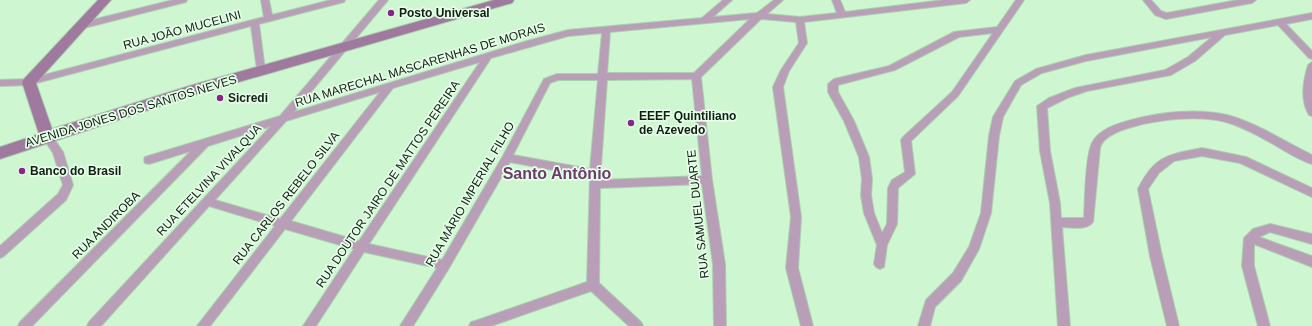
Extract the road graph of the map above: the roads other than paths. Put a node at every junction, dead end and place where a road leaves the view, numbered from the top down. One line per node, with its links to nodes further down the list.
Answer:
1 (105, 0): 23 (main road)
2 (184, 0): 23 (street)
3 (265, 0): 18 (street)
4 (341, 0): 18 (street, RUA JOÃO MUCELINI)
5 (384, 0): 27 (street, RUA ETELVINA VIVALQUA)
6 (508, 0): 27 (main road, AVENIDA JONES DOS SANTOS NEVES)
7 (728, 0): 20 (street)
8 (779, 0): 16 (street)
9 (836, 0): 15 (street)
10 (966, 0): 14 (street, RUA MARECHAL MASCARENHAS DE MORAIS)
11 (1020, 0): 24 (street)
12 (1147, 0): 13 (street)
13 (1252, 0)
14 (933, 2): 15 (street, RUA MARECHAL MASCARENHAS DE MORAIS)
15 (842, 15): 19 (street, RUA MARECHAL MASCARENHAS DE MORAIS)
16 (759, 16): 19 (street, RUA MARECHAL MASCARENHAS DE MORAIS); 20 (street, RUA MARECHAL MASCARENHAS DE MORAIS); 33 (street)
17 (1312, 16): 22 (street)
18 (269, 19): 21 (street, RUA JOÃO MUCELINI)
19 (800, 20): 68 (street)
20 (704, 21): 25 (street, RUA MARECHAL MASCARENHAS DE MORAIS)
21 (255, 23): 31 (street); 34 (street, RUA JOÃO MUCELINI)
22 (1281, 23): 26 (street); 29 (street)
23 (84, 25): 34 (main road)
24 (1001, 29): 53 (street); 53 (street)
25 (606, 30): 28 (street, RUA MARECHAL MASCARENHAS DE MORAIS); 32 (street)
26 (1222, 34): 49 (street); 69 (street)
27 (341, 49): 31 (main road, AVENIDA JONES DOS SANTOS NEVES); 38 (street, RUA ETELVINA VIVALQUA)
28 (488, 56): 36 (street, RUA MARECHAL MASCARENHAS DE MORAIS); 54 (street, RUA DOUTOR JAIRO DE MATTOS PEREIRA)
29 (1312, 56)
30 (1312, 65): 37 (street)
31 (262, 70): 39 (main road, AVENIDA JONES DOS SANTOS NEVES)
32 (602, 76): 33 (street); 42 (street, RUA MÁRIO IMPERIAL FILHO); 45 (street)
33 (696, 76): 46 (street, RUA SAMUEL DUARTE)
34 (29, 82): 35 (street, RUA JOÃO MUCELINI); 39 (main road)
35 (0, 83)
36 (390, 86): 38 (street, RUA MARECHAL MASCARENHAS DE MORAIS); 50 (street, RUA CARLOS REBELO SILVA)
37 (1312, 112)
38 (283, 119): 40 (street, RUA MARECHAL MASCARENHAS DE MORAIS); 48 (street, RUA ETELVINA VIVALQUA)
39 (47, 136): 41 (main road, AVENIDA JONES DOS SANTOS NEVES); 55 (street)
40 (206, 142): 43 (street, RUA MARECHAL MASCARENHAS DE MORAIS); 60 (street, RUA ANDIROBA)
41 (0, 153)
42 (507, 158): 45 (street); 58 (street, RUA MÁRIO IMPERIAL FILHO)
43 (148, 160)
44 (1312, 160): 49 (street)
45 (595, 179): 46 (street); 59 (street)
46 (707, 180): 67 (street, RUA SAMUEL DUARTE)
47 (1312, 193): 71 (street)
48 (206, 201): 50 (street); 61 (street, RUA ETELVINA VIVALQUA)
49 (1056, 222): 70 (street)
50 (283, 224): 54 (street); 62 (street, RUA CARLOS REBELO SILVA)
51 (1248, 238): 52 (street); 56 (street); 72 (street)
52 (1312, 239)
53 (882, 245): 57 (street)
54 (362, 247): 58 (street); 63 (street, RUA DOUTOR JAIRO DE MATTOS PEREIRA)
55 (0, 254)
56 (1312, 262)
57 (880, 264)
58 (445, 265): 64 (street, RUA MÁRIO IMPERIAL FILHO)
59 (592, 285): 65 (street); 66 (street)
60 (24, 326)
61 (93, 326)
62 (203, 326)
63 (309, 326)
64 (406, 326)
65 (475, 326)
66 (637, 326)
67 (720, 326)
68 (807, 326)
69 (924, 326)
70 (1064, 326)
71 (1173, 326)
72 (1264, 326)

